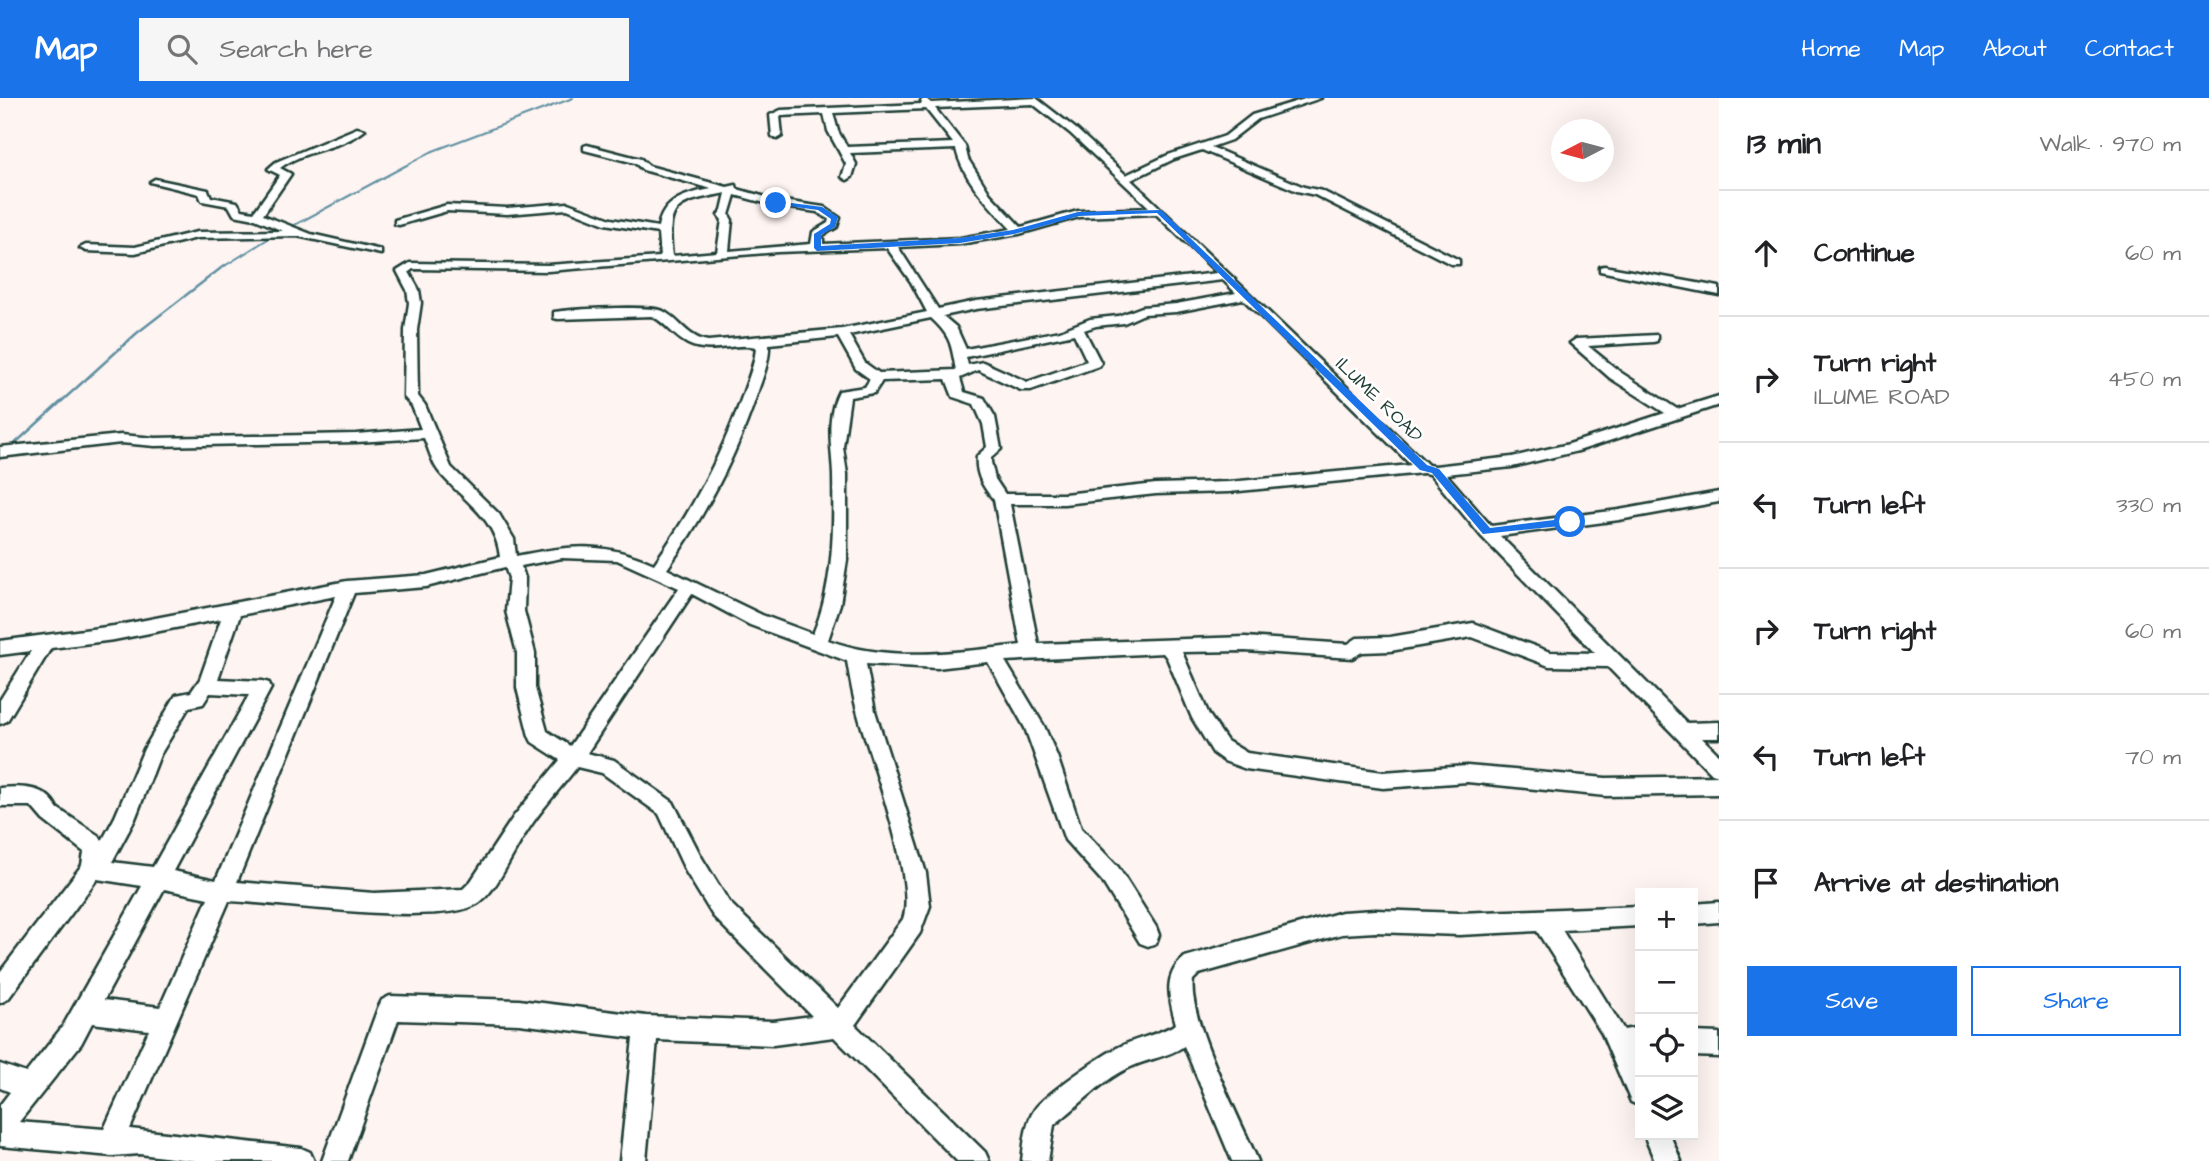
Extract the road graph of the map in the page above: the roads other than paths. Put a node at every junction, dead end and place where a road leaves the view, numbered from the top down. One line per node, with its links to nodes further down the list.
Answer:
1 (922, 98): 5 (street)
2 (1317, 98): 11 (street)
3 (1033, 99): 5 (street); 15 (street, ILUME ROAD)
4 (774, 101): 7 (street)
5 (930, 107): 6 (street); 10 (street)
6 (828, 111): 7 (street); 13 (street)
7 (775, 115): 9 (street)
8 (360, 130): 19 (street)
9 (777, 136)
10 (960, 146): 13 (street); 22 (street)
11 (1203, 146): 15 (street); 30 (street)
12 (587, 148): 17 (street)
13 (844, 150): 14 (street)
14 (846, 177)
15 (1125, 179): 18 (street, ILUME ROAD)
16 (155, 182): 19 (street)
17 (731, 189): 21 (street); 26 (street); 28 (street)
18 (1159, 211): 22 (street); 32 (street, ILUME ROAD)
19 (257, 216): 23 (street)
20 (399, 222): 21 (street)
21 (664, 231): 29 (street)
22 (1019, 231): 24 (street)
23 (300, 234): 25 (street); 27 (street)
24 (891, 245): 26 (street); 35 (street)
25 (86, 248)
26 (817, 248): 29 (street)
27 (377, 252)
28 (723, 252)
29 (666, 259): 46 (street)
30 (1455, 262)
31 (1604, 269): 33 (street)
32 (1225, 276): 34 (street, ILUME ROAD); 35 (street)
33 (1719, 291)
34 (1245, 295): 37 (street); 48 (street, ILUME ROAD)
35 (934, 313): 38 (street); 41 (street)
36 (558, 315): 53 (street)
37 (1077, 329): 41 (street); 42 (street)
38 (842, 334): 40 (street); 43 (street)
39 (1653, 338): 45 (street)
40 (761, 341)
41 (959, 353): 42 (street)
42 (958, 374): 43 (street); 50 (street)
43 (878, 377): 58 (street)
44 (1717, 404): 45 (street)
45 (1677, 415): 48 (street)
46 (430, 433): 47 (street); 52 (street)
47 (0, 452)
48 (1429, 469): 50 (street); 51 (street, ILUME ROAD)
49 (1719, 497): 51 (street)
50 (1001, 499): 61 (street)
51 (1487, 532): 64 (street, ILUME ROAD)
52 (510, 561): 53 (street); 55 (street); 69 (street)
53 (657, 571): 54 (street)
54 (689, 586): 58 (street); 69 (street)
55 (347, 587): 56 (street); 75 (street)
56 (233, 609): 57 (street); 65 (street)
57 (45, 643): 60 (street); 66 (street)
58 (818, 644): 63 (street)
59 (1167, 646): 61 (street); 64 (street); 71 (street)
60 (0, 649)
61 (1031, 651): 62 (street)
62 (993, 655): 63 (street); 80 (street)
63 (855, 657): 84 (street)
64 (1615, 660): 68 (street, ILUME ROAD)
65 (205, 686): 73 (street); 74 (street)
66 (0, 716)
67 (1719, 730): 68 (street)
68 (1684, 731): 70 (street, ILUME ROAD)
69 (573, 758): 75 (street); 84 (street)
70 (1719, 768)
71 (1719, 785)
72 (0, 797): 73 (street)
73 (92, 869): 74 (street); 81 (street)
74 (160, 878): 75 (street); 82 (street)
75 (221, 891): 83 (street)
76 (1719, 912): 77 (street)
77 (1698, 914)
78 (1635, 916): 79 (street)
79 (1543, 921): 86 (street); 87 (street)
80 (1148, 935)
81 (0, 991)
82 (86, 1010): 83 (street); 92 (street)
83 (167, 1020): 96 (street)
84 (841, 1024): 85 (street); 100 (street)
85 (646, 1028): 98 (street); 99 (street)
86 (1189, 1029): 101 (street); 102 (street)
87 (1629, 1041): 91 (street)
88 (1698, 1044): 89 (street)
89 (1719, 1045)
90 (0, 1076): 92 (street)
91 (1637, 1077)
92 (29, 1087): 93 (street)
93 (0, 1125)
94 (0, 1133): 96 (street)
95 (1659, 1140): 103 (street)
96 (112, 1143): 97 (street)
97 (301, 1161)
98 (335, 1161)
99 (633, 1161)
100 (976, 1161)
101 (1035, 1161)
102 (1245, 1161)
103 (1668, 1161)

